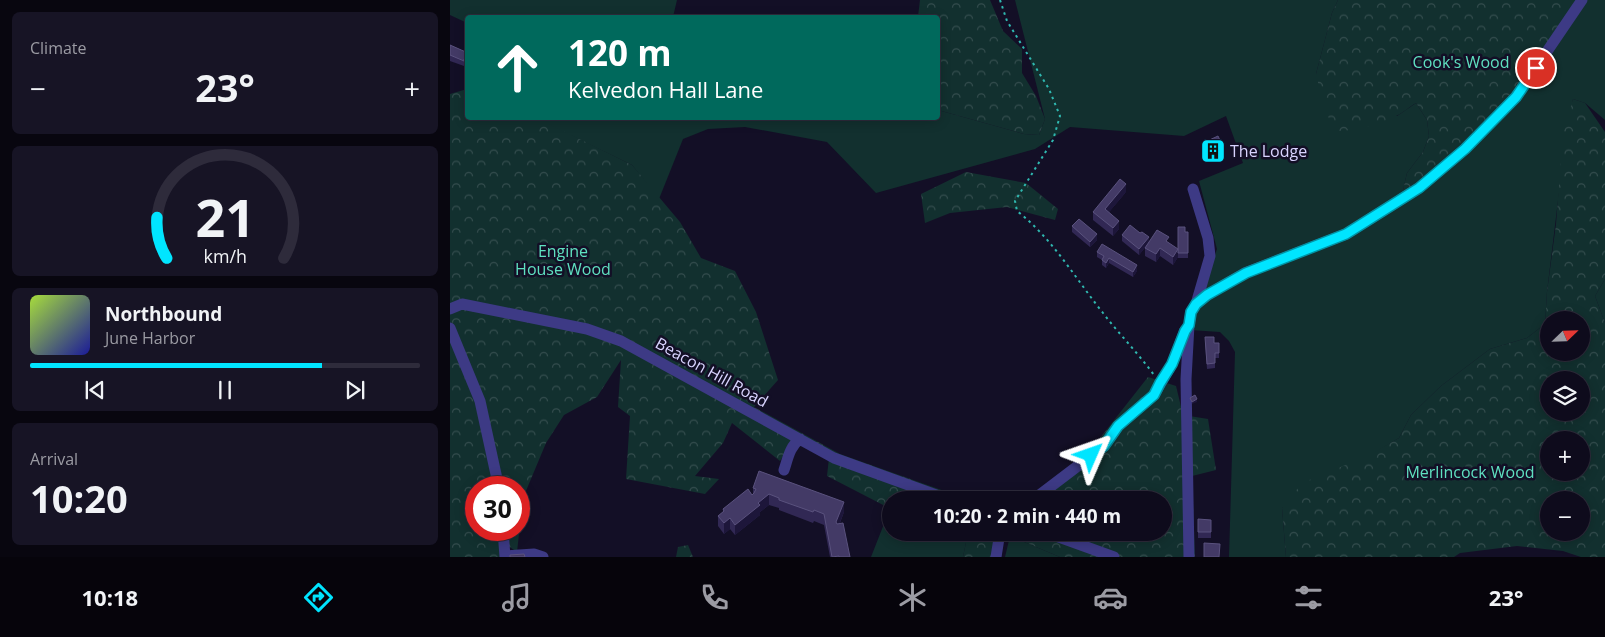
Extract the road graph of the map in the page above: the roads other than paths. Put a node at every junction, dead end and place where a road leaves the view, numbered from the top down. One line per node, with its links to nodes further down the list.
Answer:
1 (1582, 0): 3 (street)
2 (1192, 189): 3 (street)
3 (1196, 304): 5 (street)
4 (450, 308): 7 (street, Beacon Hill Road)
5 (1189, 325): 11 (street); 19 (street)
6 (450, 328): 9 (street)
7 (800, 439): 8 (street); 10 (street, Beacon Hill Road)
8 (784, 470)
9 (496, 476)
10 (925, 491)
11 (1045, 491)
12 (504, 541): 15 (street)
13 (999, 541): 17 (street)
14 (1070, 541): 18 (street)
15 (505, 557): 16 (street)
16 (543, 557)
17 (996, 557)
18 (1114, 557)
19 (1189, 557)

